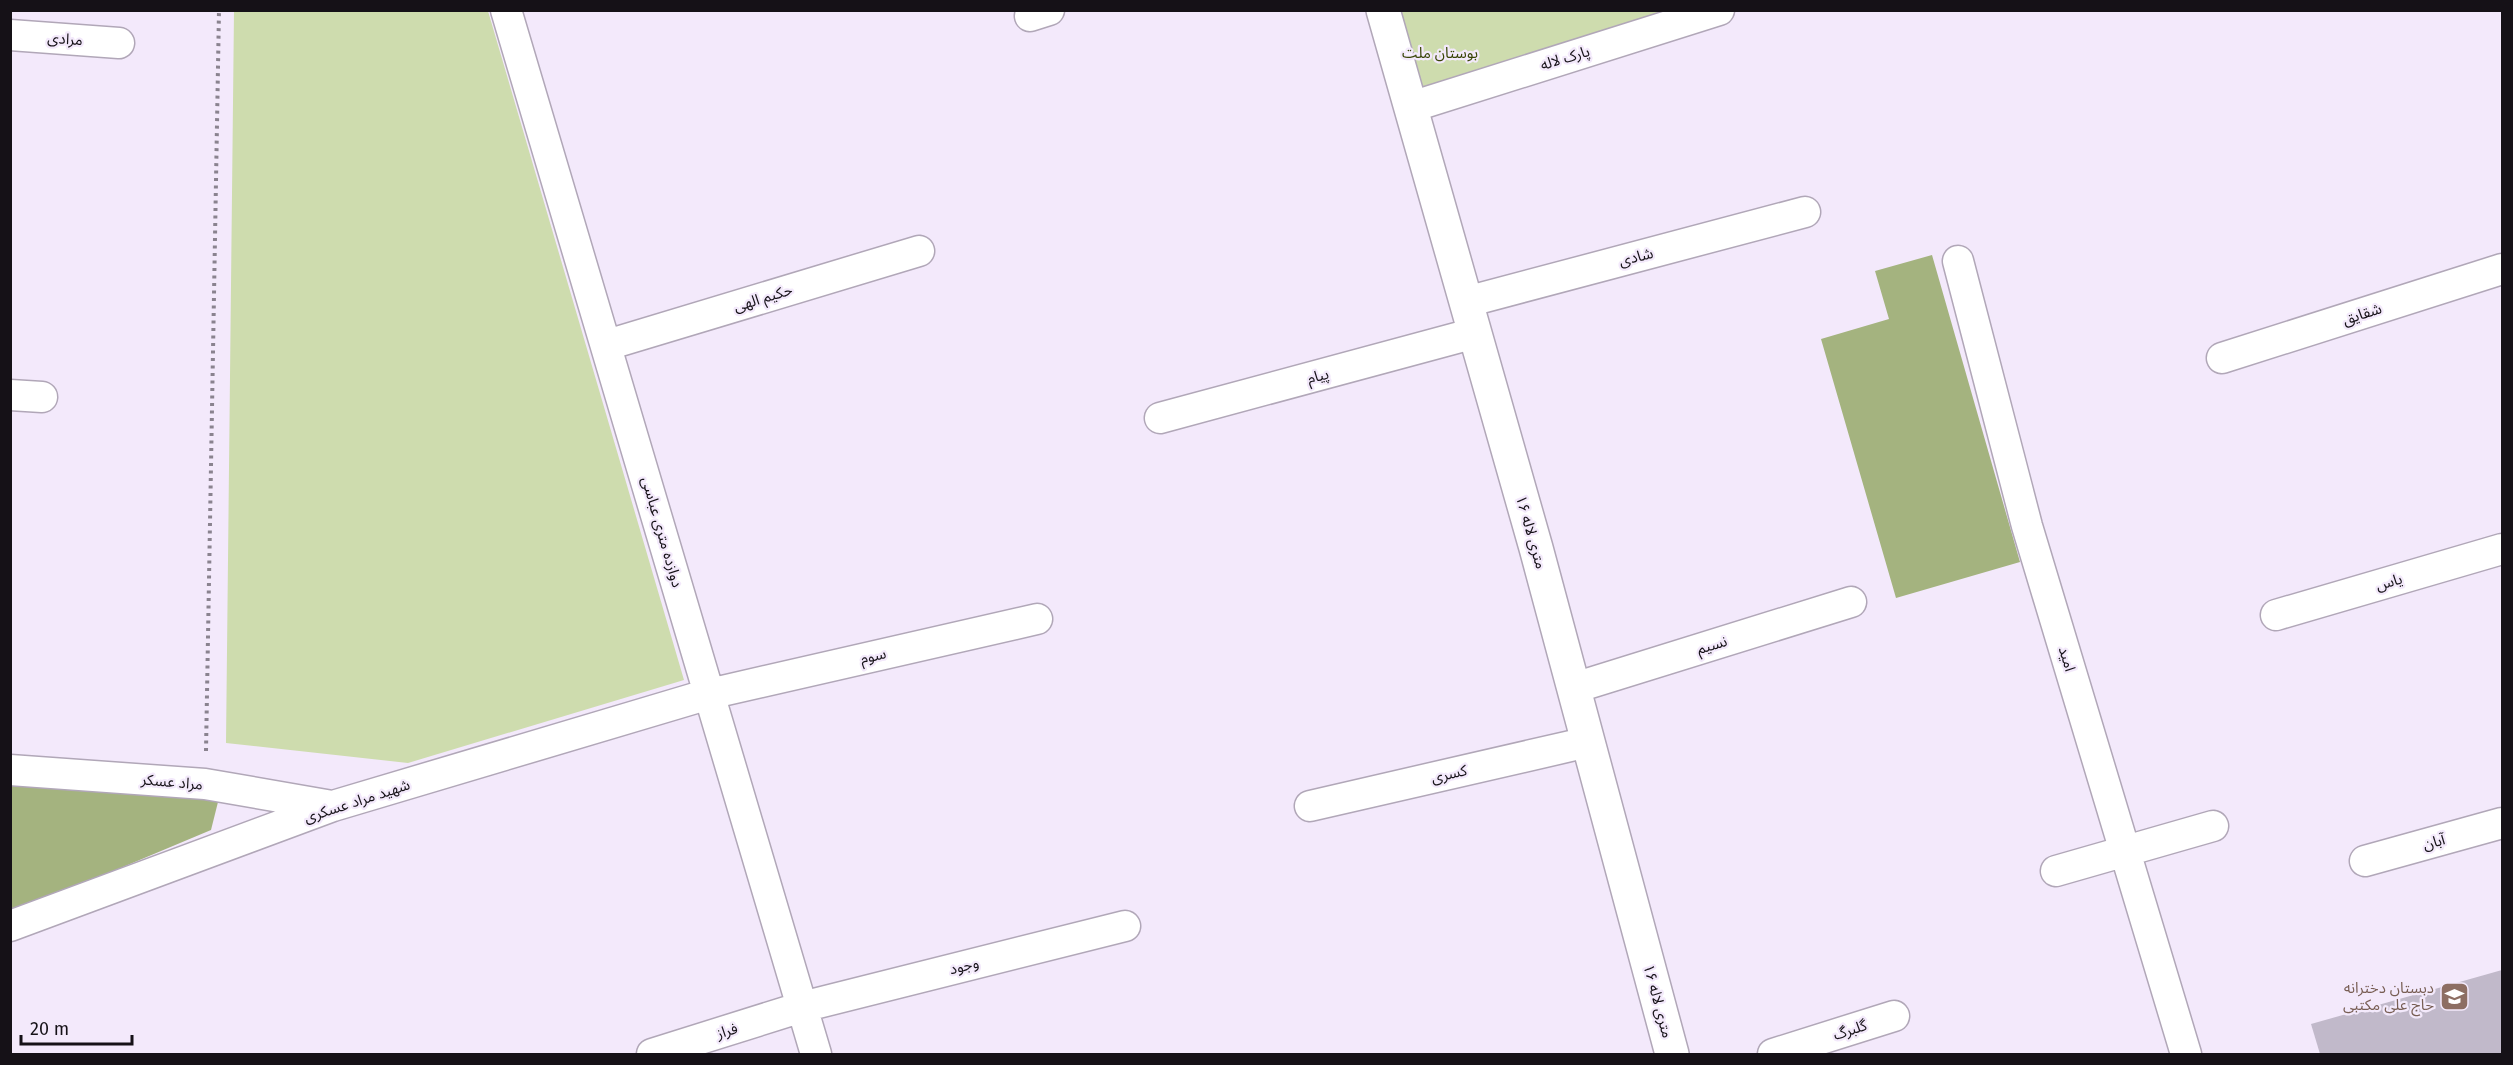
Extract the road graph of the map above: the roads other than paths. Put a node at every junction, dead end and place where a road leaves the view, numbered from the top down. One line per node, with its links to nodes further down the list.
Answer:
1 (506, 10): 13 (street, دوازده متری عباسی)
2 (1383, 10): 6 (street, ۱۶ متری لاله)
3 (1719, 10): 6 (street, پارک لاله)
4 (10, 36): 5 (street, مرادی)
5 (119, 43)
6 (1411, 107): 11 (street, ۱۶ متری لاله)
7 (1805, 212): 11 (street, شادی)
8 (920, 251): 13 (street, حکیم الهی)
9 (1958, 261): 30 (street, امید)
10 (2502, 269): 14 (street, شقایق)
11 (1466, 302): 12 (street, ۱۶ متری لاله)
12 (1475, 333): 17 (street, پیام); 22 (street, ۱۶ متری لاله)
13 (607, 345): 23 (street, دوازده متری عباسی)
14 (2223, 358)
15 (10, 395): 16 (street)
16 (42, 397)
17 (1160, 418)
18 (2502, 549): 20 (street, یاس)
19 (1851, 602): 22 (street, نسیم)
20 (2276, 615)
21 (1037, 619): 23 (street, سوم)
22 (1574, 688): 24 (street, ۱۶ متری لاله)
23 (710, 694): 26 (street, شهید مراد عسکری); 35 (street, دوازده متری عباسی)
24 (1588, 742): 27 (street, کسری); 39 (street, ۱۶ متری لاله)
25 (10, 770): 26 (street, مراد عسکر)
26 (333, 806): 33 (street, شهید مراد عسکری)
27 (1310, 806)
28 (2502, 823): 31 (street, آبان)
29 (2213, 826): 30 (street)
30 (2125, 852): 32 (street); 41 (street, امید)
31 (2365, 861)
32 (2056, 871)
33 (10, 926)
34 (1125, 926): 35 (street, وجود)
35 (802, 1007): 37 (street, فراز); 38 (street, دوازده متری عباسی)
36 (1894, 1016): 40 (street, گلبرگ)
37 (652, 1054)
38 (816, 1054)
39 (1672, 1054)
40 (1773, 1054)
41 (2186, 1054)

